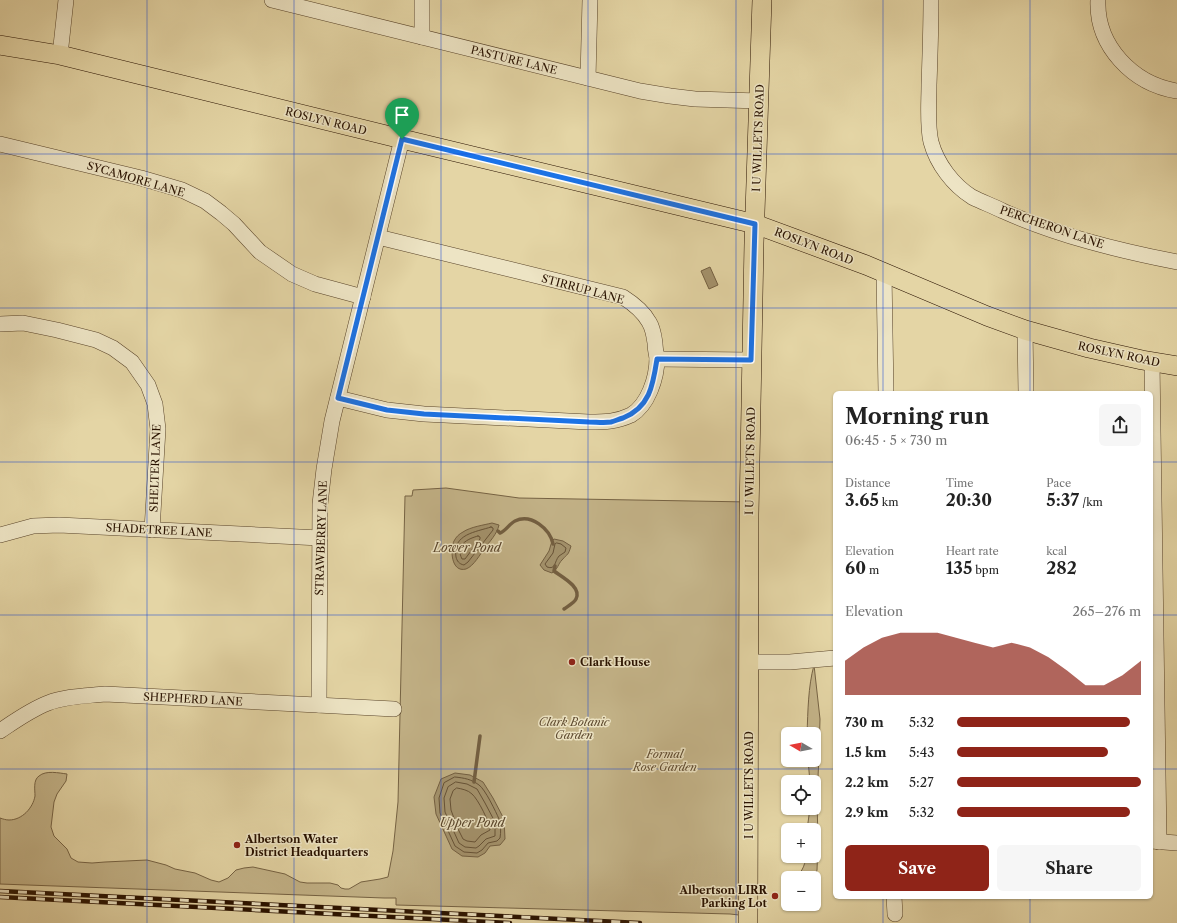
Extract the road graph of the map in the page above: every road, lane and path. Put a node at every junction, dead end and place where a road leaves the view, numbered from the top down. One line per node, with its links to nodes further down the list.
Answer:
1 (66, 0): 11 (street)
2 (272, 0): 9 (street, PASTURE LANE)
3 (422, 0): 9 (street)
4 (590, 0): 12 (street)
5 (762, 0): 14 (main road, I U WILLETS ROAD)
6 (931, 0): 19 (street, PERCHERON LANE)
7 (1098, 0): 13 (street)
8 (0, 31): 11 (main road)
9 (422, 37): 12 (street, PASTURE LANE)
10 (0, 45): 11 (main road, ROSLYN ROAD)
11 (60, 55): 15 (main road, ROSLYN ROAD)
12 (588, 78): 14 (street, PASTURE LANE)
13 (1177, 91)
14 (760, 101): 17 (main road, I U WILLETS ROAD)
15 (402, 139): 17 (main road, ROSLYN ROAD); 18 (street, STRAWBERRY LANE)
16 (0, 144): 21 (street, SYCAMORE LANE)
17 (755, 224): 20 (main road, ROSLYN ROAD); 25 (main road, I U WILLETS ROAD)
18 (378, 237): 21 (street, STRAWBERRY LANE); 24 (street, STIRRUP LANE)
19 (1177, 262)
20 (884, 273): 23 (main road, ROSLYN ROAD); 28 (street)
21 (363, 297): 31 (street, STRAWBERRY LANE)
22 (0, 324): 32 (street, SHELTER LANE)
23 (1025, 330): 26 (main road, ROSLYN ROAD); 29 (street)
24 (657, 359): 25 (street); 31 (street, STIRRUP LANE)
25 (751, 360): 37 (main road, I U WILLETS ROAD)
26 (1152, 362): 27 (main road, ROSLYN ROAD); 30 (street)
27 (1177, 366)
28 (886, 391)
29 (1026, 391)
30 (1152, 391)
31 (338, 398): 34 (street, STRAWBERRY LANE)
32 (152, 530): 33 (street, SHADETREE LANE); 34 (street, SHADETREE LANE)
33 (0, 535)
34 (320, 538): 38 (street, STRAWBERRY LANE)
35 (1153, 551): 41 (street)
36 (833, 658): 37 (street)
37 (749, 662): 45 (main road, I U WILLETS ROAD)
38 (319, 705): 39 (street, SHEPHERD LANE); 40 (street, SHEPHERD LANE)
39 (394, 709)
40 (0, 731)
41 (1155, 841): 42 (street)
42 (1177, 843)
43 (894, 899): 44 (street)
44 (895, 914)
45 (748, 923)

